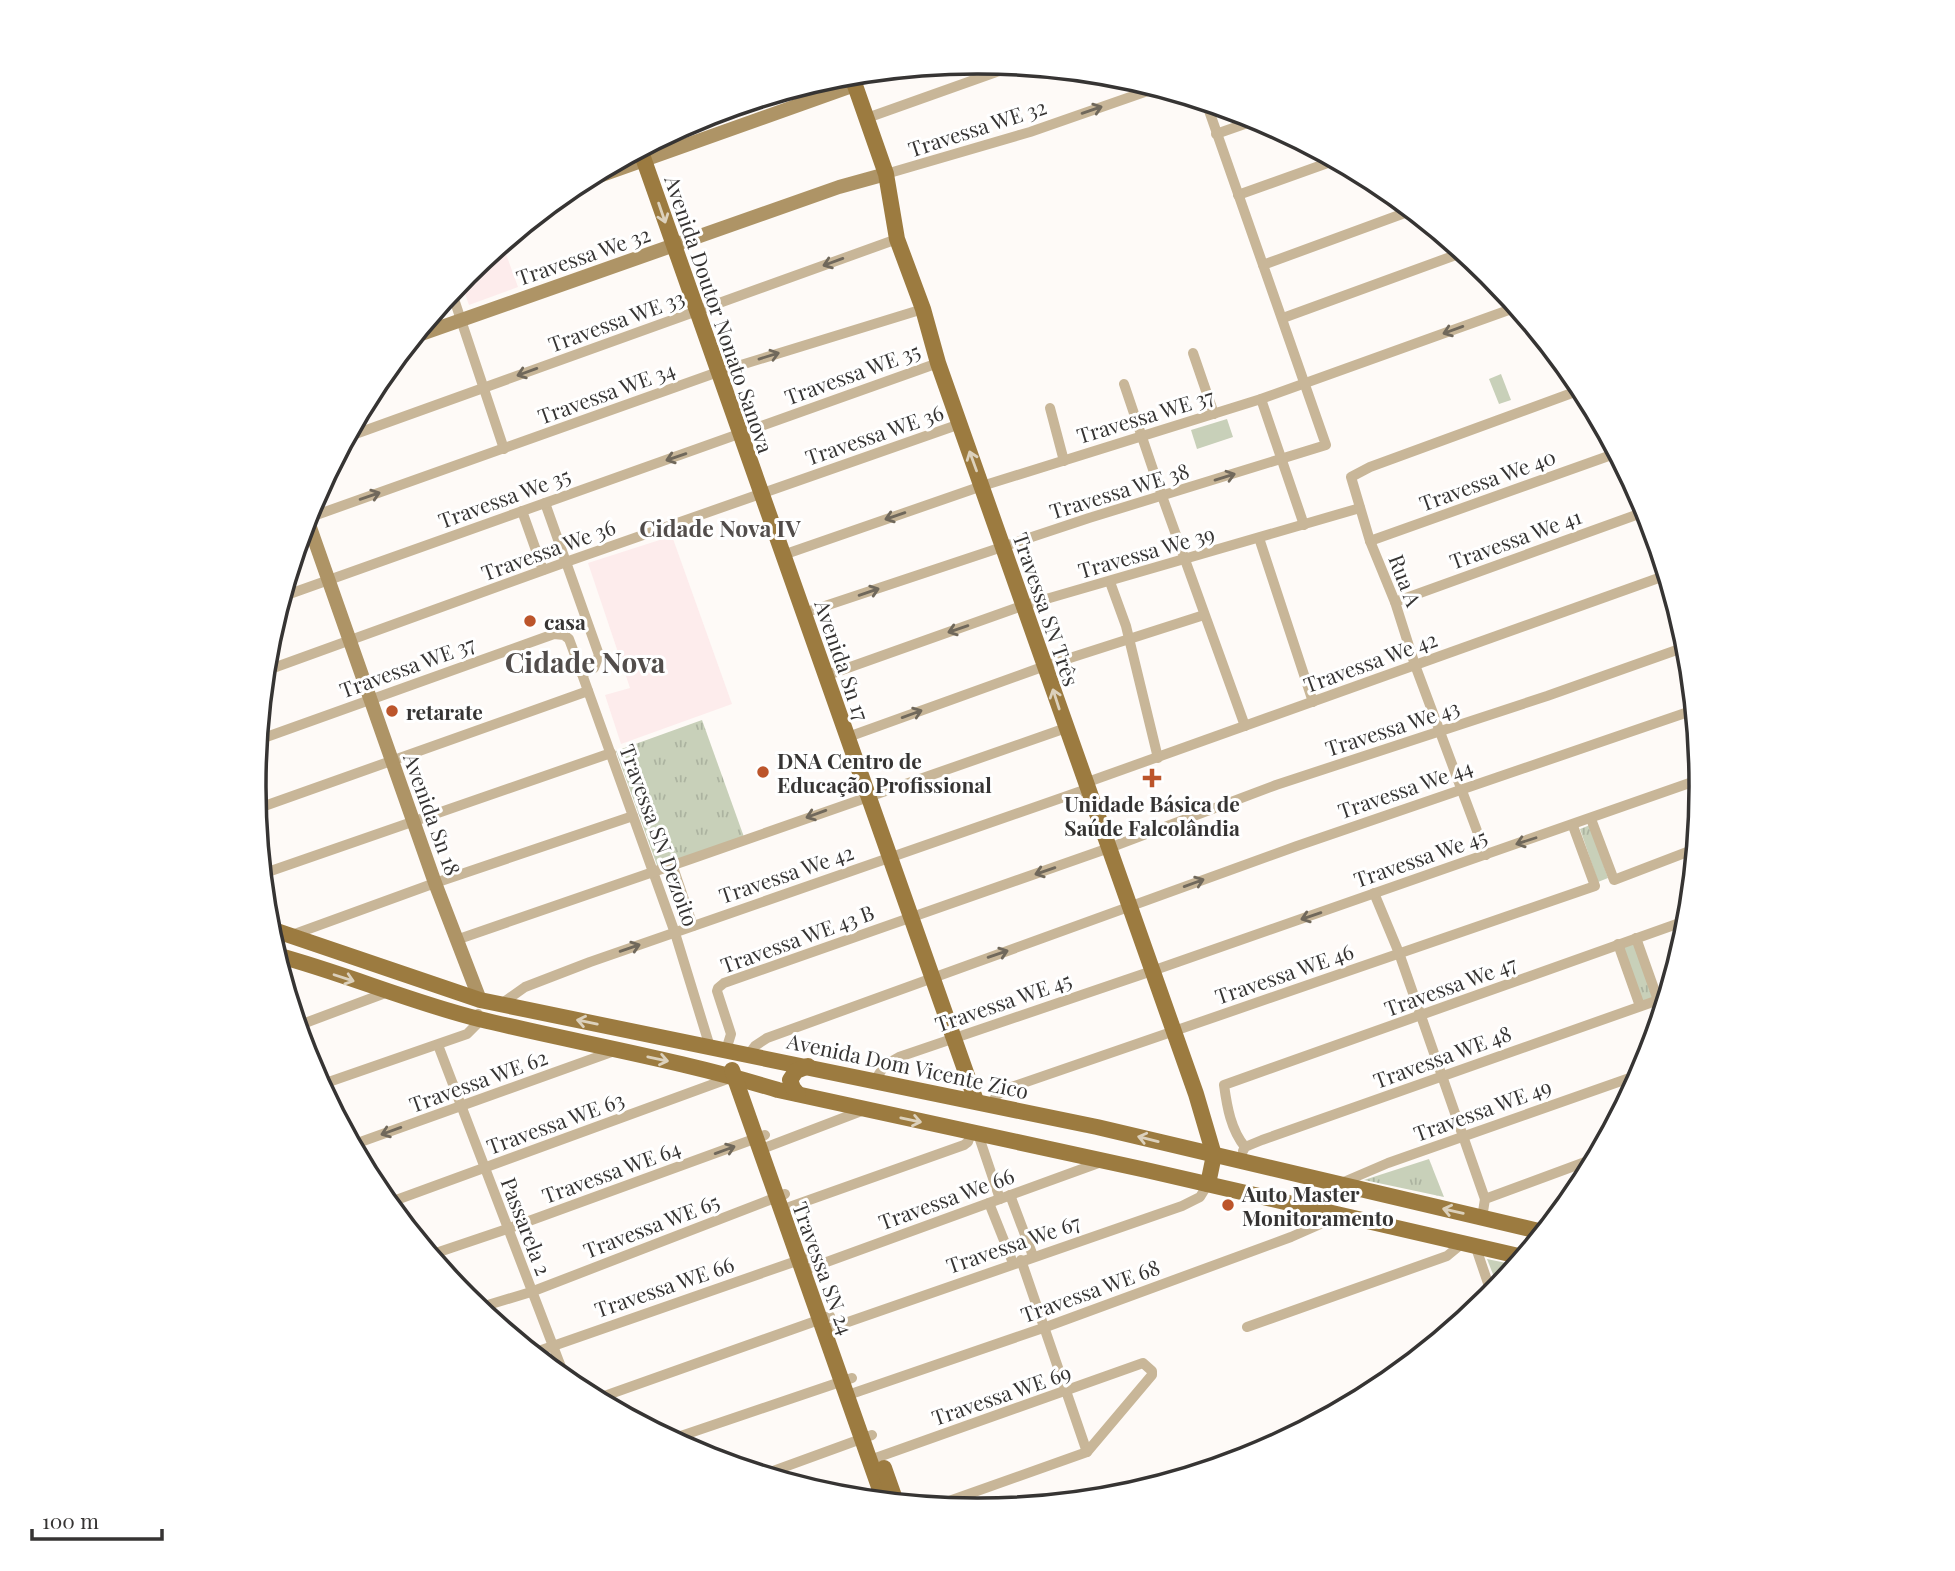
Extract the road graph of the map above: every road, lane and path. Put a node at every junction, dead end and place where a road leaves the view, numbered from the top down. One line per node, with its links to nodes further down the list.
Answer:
1 (990, 74): 6 (street)
2 (855, 85): 6 (main road, Travessa SN Três)
3 (813, 93): 9 (street)
4 (1142, 93): 12 (street, Travessa WE 32, one-way to 4)
5 (1209, 112): 8 (street)
6 (867, 118): 12 (main road, Travessa SN Três)
7 (1242, 125): 8 (street)
8 (1216, 134): 13 (street)
9 (668, 145)
10 (643, 157): 16 (main road, Avenida Doutor Nonato Sanova, one-way to 16)
11 (1325, 164): 13 (street)
12 (886, 174): 15 (main road, Travessa SN Três); 16 (street, Travessa We 32)
13 (1238, 195): 18 (street)
14 (1403, 215): 18 (street)
15 (897, 239): 20 (main road, Travessa SN Três); 22 (street, Travessa WE 33, one-way to 22)
16 (674, 245): 22 (main road, Avenida Doutor Nonato Sanova); 24 (street, Travessa We 32)
17 (1453, 256): 23 (street)
18 (1263, 265): 23 (street)
19 (456, 301): 24 (street)
20 (923, 309): 27 (main road, Travessa SN Três); 28 (street, Travessa WE 34, one-way to 20)
21 (1508, 310): 29 (street, Travessa WE 37, one-way to 29)
22 (696, 312): 28 (main road, Avenida Doutor Nonato Sanova); 31 (street, Travessa WE 33, one-way to 31)
23 (1283, 318): 29 (street)
24 (462, 320): 25 (street, Travessa We 32); 31 (street)
25 (430, 331)
26 (1193, 353): 35 (street)
27 (938, 363): 36 (main road, Travessa SN Três); 38 (street, Travessa WE 35)
28 (718, 372): 38 (main road, Avenida Doutor Nonato Sanova); 40 (street, Travessa WE 34)
29 (1304, 383): 33 (street, Travessa WE 37); 42 (street, Travessa WE 38)
30 (1124, 384): 39 (street)
31 (483, 388): 37 (street, Travessa WE 33); 40 (street)
32 (1572, 393): 48 (street, Rua A)
33 (1261, 399): 35 (street, Travessa WE 37); 42 (street)
34 (1050, 408): 43 (street)
35 (1214, 414): 39 (street, Travessa WE 37)
36 (960, 424): 44 (main road, Travessa SN Três, one-way to 36); 45 (street, Travessa WE 36)
37 (359, 433)
38 (740, 434): 45 (main road, Avenida Doutor Nonato Sanova); 47 (street, Travessa We 35, one-way to 47)
39 (1142, 437): 43 (street, Travessa WE 37); 46 (street)
40 (504, 449): 50 (street, Travessa WE 34, one-way to 40)
41 (1608, 456): 55 (street, Travessa We 40)
42 (1280, 460): 46 (street, Travessa WE 38, one-way to 42); 52 (street)
43 (1064, 461): 44 (street, Travessa WE 37)
44 (982, 485): 56 (main road, Travessa SN Três); 57 (street, Travessa WE 37, one-way to 57)
45 (761, 494): 57 (main road, Avenida Sn 17); 59 (street, Travessa We 36)
46 (1162, 496): 56 (street, Travessa WE 38); 58 (street)
47 (545, 503): 49 (street, Travessa We 35); 59 (street)
48 (1360, 508): 52 (street, Travessa We 39); 55 (street, Rua A)
49 (522, 510): 60 (street); 62 (street, Travessa We 35)
50 (320, 513)
51 (1636, 515): 65 (street, Travessa We 41)
52 (1304, 525): 54 (street, Travessa We 39)
53 (312, 535): 62 (street, Avenida Sn 18)
54 (1259, 538): 58 (street, Travessa We 39); 80 (street)
55 (1370, 541): 65 (street, Rua A)
56 (1002, 547): 66 (main road, Travessa SN Três); 67 (street, Travessa WE 38, one-way to 56)
57 (783, 555): 67 (main road, Avenida Sn 17)
58 (1185, 560): 63 (street, Travessa We 39); 68 (street)
59 (566, 562): 60 (street, Travessa We 36); 76 (street)
60 (544, 570): 71 (street, Travessa We 36)
61 (1658, 578): 73 (street, Travessa We 42)
62 (328, 582): 64 (street, Travessa We 35); 71 (street, Avenida Sn 18)
63 (1110, 582): 66 (street, Travessa We 39); 70 (street)
64 (292, 593)
65 (1395, 601): 73 (street, Rua A)
66 (1022, 607): 74 (main road, Travessa SN Três); 77 (street, Travessa We 39, one-way to 77)
67 (804, 613): 77 (main road, Avenida Sn 17)
68 (1204, 615): 70 (street); 82 (street)
69 (569, 639): 76 (street, Travessa SN Dezoito); 79 (street, Travessa WE 37)
70 (1129, 641): 74 (street); 88 (street)
71 (349, 642): 75 (street); 79 (street, Avenida Sn 18)
72 (1676, 650): 84 (street, Travessa We 43)
73 (1415, 665): 80 (street, Travessa We 42); 84 (street, Rua A)
74 (1045, 666): 83 (main road, Travessa SN Três, one-way to 74); 86 (street, one-way to 74)
75 (276, 667)
76 (582, 674): 78 (street, Travessa SN Dezoito)
77 (825, 676): 86 (main road, Avenida Sn 17)
78 (588, 691): 87 (street, Travessa SN Dezoito); 89 (street)
79 (370, 700): 85 (street, Travessa WE 37); 89 (street, Avenida Sn 18)
80 (1313, 702): 82 (street, Travessa We 42)
81 (1685, 713): 92 (street, Travessa We 44)
82 (1245, 726): 88 (street, Travessa We 42)
83 (1066, 728): 91 (main road, Travessa SN Três); 93 (street)
84 (1440, 732): 92 (street, Rua A); 99 (street, Travessa We 43)
85 (267, 737)
86 (848, 737): 93 (main road, Avenida Sn 17)
87 (611, 753): 95 (street, Travessa SN Dezoito); 97 (street)
88 (1158, 758): 91 (street, Travessa We 42)
89 (392, 762): 94 (street); 97 (street, Avenida Sn 18)
90 (1689, 783): 96 (street, Travessa We 45)
91 (1086, 786): 99 (main road, Travessa SN Três); 102 (street)
92 (1463, 788): 101 (street, Rua A); 108 (street, Travessa We 44, one-way to 92)
93 (868, 796): 102 (main road, Avenida Sn 17); 103 (street, one-way to 103)
94 (266, 806)
95 (633, 816): 105 (street, Travessa SN Dezoito); 106 (street)
96 (1591, 820): 98 (street, Travessa We 45); 100 (street)
97 (413, 821): 104 (street); 106 (street, Avenida Sn 18)
98 (1573, 826): 101 (street, Travessa We 45, one-way to 101); 118 (street, Travessa WE 46)
99 (1109, 848): 108 (main road, Travessa SN Três); 109 (street, one-way to 109)
100 (1686, 853)
101 (1486, 855): 107 (street, Travessa We 45)
102 (890, 857): 109 (main road, Avenida Sn 17); 111 (street, Travessa We 42)
103 (673, 867): 105 (street); 111 (street)
104 (271, 871)
105 (653, 873): 113 (street, Travessa SN Dezoito); 116 (street)
106 (435, 883): 114 (street); 116 (street, Avenida Sn 18)
107 (1374, 893): 118 (street); 120 (street, Travessa We 45, one-way to 120)
108 (1130, 907): 120 (main road, Travessa SN Três); 121 (street, one-way to 108)
109 (911, 918): 121 (main road, Avenida Sn 17); 136 (street, Travessa WE 43 B)
110 (1676, 924): 115 (street, Travessa We 47)
111 (693, 926): 113 (street, Travessa We 42)
112 (281, 932): 114 (main road, Avenida Dom Vicente Zico)
113 (675, 933): 126 (street, Travessa We 42, one-way to 113); 134 (street, Travessa SN Dezoito)
114 (292, 936): 124 (main road, Avenida Dom Vicente Zico)
115 (1636, 938): 117 (street, Travessa We 47); 122 (street)
116 (456, 940): 124 (street, Avenida Sn 18)
117 (1618, 944): 127 (street); 128 (street, Travessa We 47)
118 (1399, 953): 128 (street); 131 (street, Travessa WE 46)
119 (287, 959): 123 (main road, one-way to 123)
120 (1152, 971): 131 (main road, Travessa SN Três); 132 (street, Travessa WE 45)
121 (933, 976): 132 (main road, Avenida Sn 17); 137 (street)
122 (1659, 991)
123 (388, 992): 129 (main road); 130 (street)
124 (480, 1000): 126 (main road, Avenida Dom Vicente Zico); 129 (street)
125 (1656, 1000): 127 (street, Travessa WE 48)
126 (501, 1004): 134 (main road, Avenida Dom Vicente Zico, one-way to 126)
127 (1640, 1006): 139 (street, Travessa WE 48)
128 (1422, 1015): 139 (street); 152 (street, Travessa We 47)
129 (478, 1019): 133 (street); 135 (main road)
130 (306, 1023)
131 (1174, 1032): 145 (street, Travessa WE 46); 153 (main road, Travessa SN Três)
132 (954, 1039): 141 (street, Travessa WE 45); 145 (main road)
133 (438, 1045): 143 (street); 146 (street, Passarela 2)
134 (710, 1047): 136 (main road, Avenida Dom Vicente Zico)
135 (617, 1050): 140 (main road, one-way to 140); 146 (street, Travessa WE 62)
136 (726, 1050): 137 (main road, Avenida Dom Vicente Zico); 140 (main road, Travessa SN 24)
137 (749, 1054): 138 (main road, Avenida Dom Vicente Zico); 140 (main road, Travessa SN 24)
138 (808, 1066): 141 (main road, Avenida Dom Vicente Zico); 144 (main road)
139 (1444, 1077): 149 (street); 152 (street, Travessa WE 48)
140 (742, 1079): 144 (main road); 151 (main road, Travessa SN 24); 156 (street, Travessa WE 63)
141 (875, 1080): 145 (main road, Avenida Dom Vicente Zico)
142 (1625, 1080): 149 (street, Travessa WE 49)
143 (331, 1081)
144 (798, 1094): 147 (main road)
145 (984, 1103): 153 (main road, Avenida Dom Vicente Zico, one-way to 145)
146 (461, 1106): 150 (street, Travessa WE 62, one-way to 150); 156 (street, Passarela 2)
147 (866, 1110): 148 (main road, one-way to 148); 151 (street, Travessa WE 64)
148 (975, 1133): 154 (main road); 160 (street); 162 (street)
149 (1464, 1136): 158 (street, Travessa WE 49); 161 (street)
150 (361, 1142)
151 (762, 1142): 162 (main road, Travessa SN 24); 165 (street, Travessa WE 64, one-way to 151)
152 (1242, 1154): 153 (main road, Avenida Dom Vicente Zico); 158 (main road, Avenida Dom Vicente Zico)
153 (1214, 1155): 157 (main road)
154 (1104, 1161): 157 (main road); 160 (street, Travessa We 66)
155 (1581, 1164): 161 (street)
156 (484, 1168): 159 (street, Travessa WE 63); 165 (street, Passarela 2)
157 (1209, 1182): 163 (main road); 170 (street, Travessa We 67)
158 (1339, 1184): 164 (main road, Avenida Dom Vicente Zico, one-way to 158)
159 (398, 1199)
160 (1000, 1199): 170 (street); 170 (street); 171 (street, Travessa We 66)
161 (1485, 1199): 164 (street)
162 (783, 1202): 171 (main road, Travessa SN 24); 173 (street, Travessa WE 65)
163 (1344, 1214): 167 (main road); 176 (street, Travessa WE 68)
164 (1482, 1218): 166 (main road, Avenida Dom Vicente Zico)
165 (507, 1229): 168 (street, Travessa WE 64); 173 (street, Passarela 2)
166 (1533, 1230)
167 (1470, 1244): 169 (main road); 172 (street); 177 (street)
168 (439, 1252)
169 (1513, 1255)
170 (1022, 1260): 175 (street, Travessa We 67); 176 (street)
171 (805, 1264): 175 (main road, Travessa SN 24); 178 (street, Travessa WE 66)
172 (1487, 1283)
173 (531, 1292): 174 (street); 178 (street, Passarela 2)
174 (490, 1304)
175 (827, 1323): 181 (main road, Travessa SN 24); 183 (street, Travessa We 67)
176 (1046, 1327): 181 (street, Travessa WE 68); 182 (street)
177 (1247, 1327)
178 (552, 1346): 179 (street, Travessa WE 66); 180 (street, Passarela 2)
179 (543, 1349)
180 (558, 1360)
181 (850, 1386): 184 (street, Travessa WE 68); 185 (main road, Travessa SN 24)
182 (1067, 1391): 186 (street); 186 (street, Travessa WE 69); 187 (street, Travessa WE 69)
183 (609, 1395)
184 (687, 1435)
185 (867, 1437): 187 (main road, Travessa SN 24); 188 (street)
186 (1087, 1452): 190 (street)
187 (875, 1458): 189 (main road, Travessa SN 24)
188 (779, 1469)
189 (885, 1491)
190 (960, 1497)

